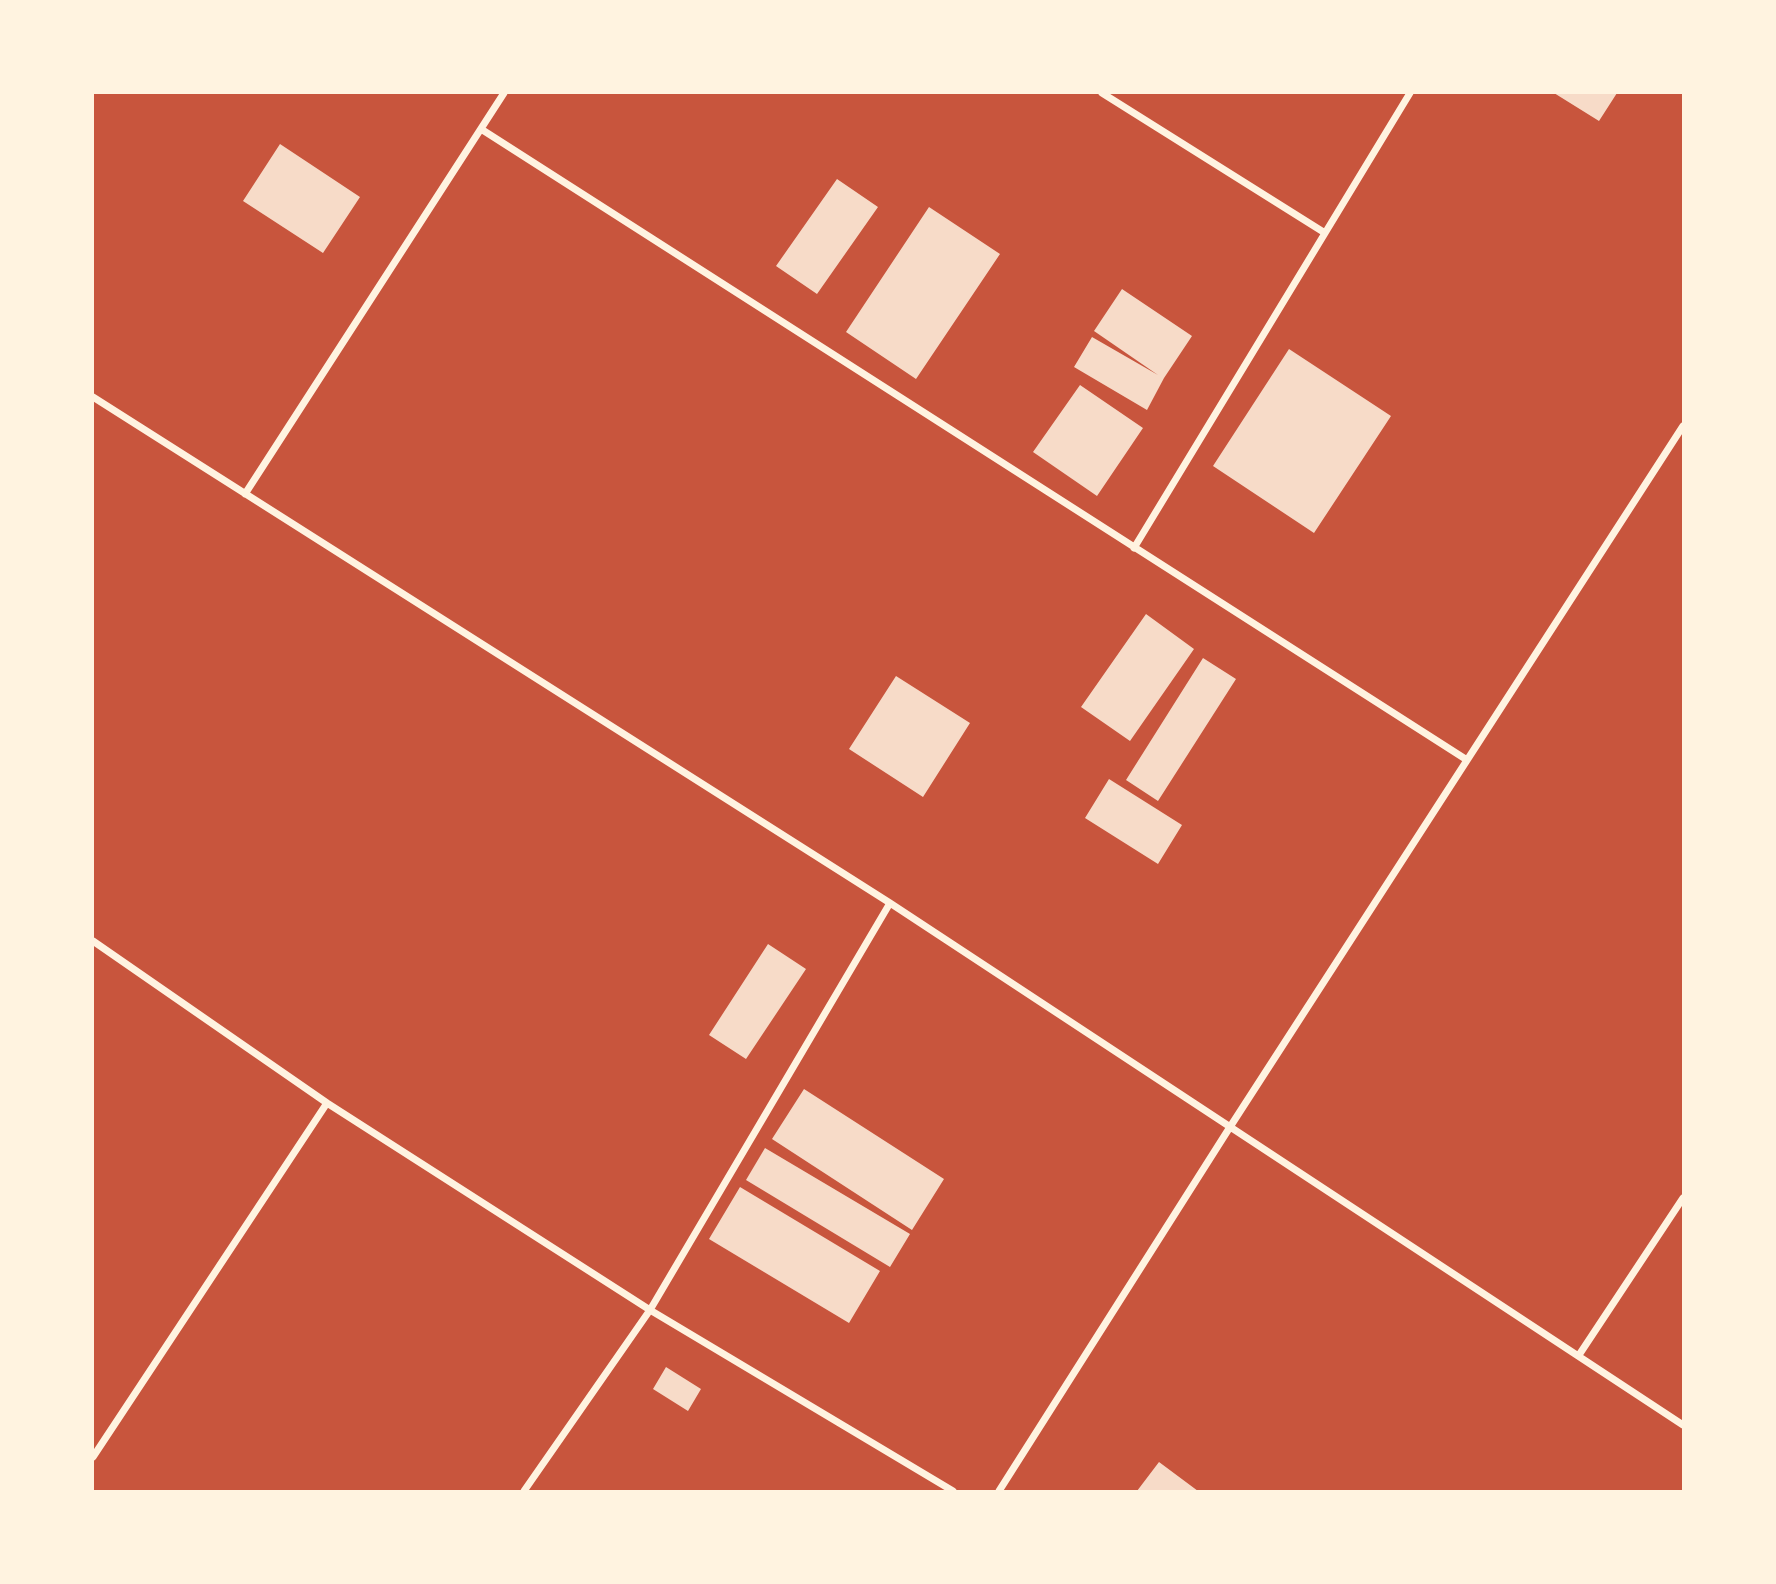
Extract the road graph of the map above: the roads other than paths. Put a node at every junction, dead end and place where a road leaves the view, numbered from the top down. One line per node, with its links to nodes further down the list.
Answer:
1 (504, 93): 4 (street)
2 (1102, 93): 5 (street)
3 (1410, 93): 5 (street)
4 (481, 129): 8 (street); 9 (street)
5 (1325, 233): 9 (street)
6 (93, 397): 8 (street)
7 (1683, 426): 10 (street)
8 (245, 495): 11 (street)
9 (1133, 548): 10 (street)
10 (1467, 760): 14 (street)
11 (890, 903): 14 (street); 16 (street)
12 (93, 941): 13 (street)
13 (327, 1103): 16 (street); 19 (street)
14 (1230, 1127): 17 (street); 22 (street)
15 (1683, 1198): 17 (street)
16 (650, 1310): 20 (street); 21 (street)
17 (1579, 1355): 18 (street)
18 (1683, 1425)
19 (93, 1457)
20 (524, 1491)
21 (953, 1491)
22 (999, 1491)

